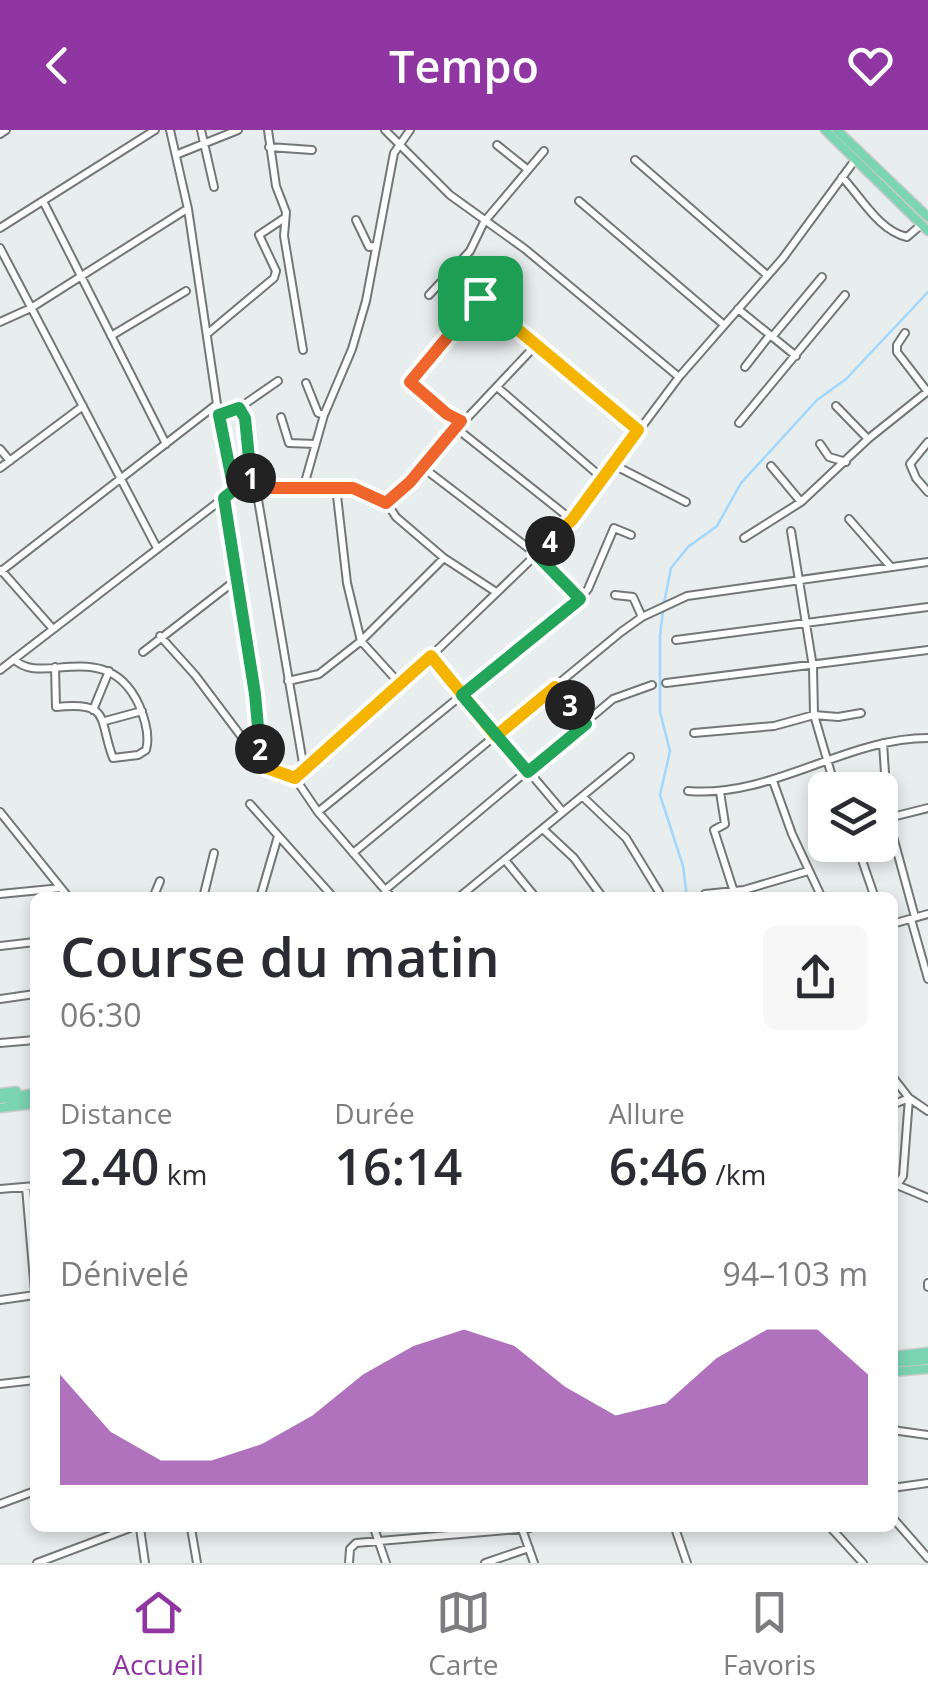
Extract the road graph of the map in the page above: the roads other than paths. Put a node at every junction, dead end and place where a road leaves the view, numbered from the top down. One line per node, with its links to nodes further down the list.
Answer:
1 (154, 130): 23 (street)
2 (170, 130): 16 (street)
3 (201, 130): 10 (street)
4 (238, 130): 10 (street)
5 (268, 130): 13 (street)
6 (385, 130): 11 (street)
7 (410, 130): 11 (street)
8 (825, 130): 18 (main road)
9 (837, 130): 25 (main road)
10 (204, 144): 16 (street); 21 (street)
11 (399, 144): 29 (street); 32 (street)
12 (497, 144): 19 (street)
13 (269, 147): 14 (street); 27 (street)
14 (312, 150)
15 (544, 151): 19 (street)
16 (178, 154): 26 (street)
17 (635, 160): 35 (street)
18 (855, 160): 20 (street); 30 (main road)
19 (527, 170): 29 (street)
20 (842, 177): 30 (street); 35 (street)
21 (214, 186)
22 (928, 200): 25 (street)
23 (42, 201): 31 (street); 36 (street)
24 (579, 201): 45 (street)
25 (917, 208): 30 (main road)
26 (188, 209): 36 (street); 47 (street)
27 (283, 219): 47 (street); 51 (street)
28 (356, 220): 32 (street)
29 (484, 222): 34 (street); 54 (street)
30 (926, 224)
31 (0, 228)
32 (374, 246): 64 (street)
33 (0, 248): 42 (street)
34 (453, 271): 39 (street); 41 (street)
35 (767, 274): 43 (street)
36 (81, 276): 42 (street); 48 (street)
37 (822, 276): 49 (street)
38 (186, 291): 48 (street)
39 (429, 295)
40 (845, 296): 52 (street)
41 (480, 298): 50 (street); 67 (street)
42 (31, 308): 44 (street); 60 (street)
43 (738, 309): 45 (street); 49 (street)
44 (0, 322)
45 (723, 324): 54 (street)
46 (905, 333): 58 (street)
47 (206, 334): 59 (street)
48 (111, 336): 71 (street)
49 (771, 336): 52 (street); 53 (street)
50 (536, 345): 57 (street); 68 (street)
51 (304, 350)
52 (796, 356): 66 (street)
53 (745, 367)
54 (679, 377): 68 (street)
55 (278, 381): 62 (street)
56 (306, 382): 64 (street)
57 (497, 388): 67 (street); 81 (street)
58 (928, 391): 69 (street)
59 (217, 404): 63 (street); 71 (street)
60 (82, 406): 75 (street); 82 (street)
61 (836, 406): 69 (street)
62 (239, 408): 63 (street); 84 (street)
63 (219, 415): 86 (street)
64 (324, 415): 72 (street)
65 (282, 417): 72 (street)
66 (739, 423)
67 (458, 425): 78 (street); 92 (street)
68 (638, 430): 77 (street)
69 (868, 438): 76 (street)
70 (928, 442): 87 (street)
71 (166, 444): 82 (street)
72 (314, 444): 85 (street)
73 (820, 444): 76 (street)
74 (0, 448): 75 (street)
75 (10, 461): 80 (street)
76 (846, 462): 90 (street)
77 (612, 464): 81 (street); 89 (street)
78 (421, 466): 91 (street); 98 (street)
79 (771, 466): 90 (street)
80 (0, 468)
81 (601, 478): 92 (street)
82 (121, 479): 97 (street); 102 (street)
83 (336, 487): 85 (street); 91 (street); 114 (street)
84 (253, 488): 85 (street); 86 (street); 123 (street)
85 (304, 489)
86 (234, 490): 88 (street)
87 (928, 492)
88 (224, 498): 97 (street); 103 (street)
89 (686, 502)
90 (801, 502): 96 (street)
91 (386, 503): 99 (street)
92 (572, 520): 98 (street)
93 (849, 520): 101 (street)
94 (790, 531): 104 (street)
95 (631, 535): 107 (street)
96 (744, 538)
97 (157, 549): 111 (street)
98 (536, 554): 105 (street); 107 (street)
99 (444, 558): 105 (street); 114 (street)
100 (928, 562): 101 (street)
101 (892, 568): 104 (street)
102 (1, 570): 111 (street)
103 (236, 580): 112 (street); 139 (street)
104 (798, 580): 109 (street); 110 (street)
105 (496, 592): 117 (street)
106 (615, 595): 109 (street)
107 (580, 599): 128 (street)
108 (928, 607): 110 (street)
109 (642, 617): 127 (street)
110 (806, 623): 113 (street); 120 (street)
111 (53, 629): 118 (street)
112 (160, 636): 116 (street); 139 (street)
113 (676, 640)
114 (362, 641): 123 (street); 125 (street)
115 (928, 650): 120 (street)
116 (143, 652)
117 (431, 656): 125 (street); 128 (street)
118 (14, 659): 119 (street); 121 (street)
119 (55, 667): 122 (street); 129 (street)
120 (813, 667): 124 (street); 132 (street)
121 (0, 670)
122 (109, 671): 129 (street); 130 (street)
123 (288, 681): 142 (street)
124 (666, 683)
125 (400, 684): 142 (street)
126 (652, 685): 134 (street)
127 (555, 687): 134 (street); 136 (street)
128 (462, 695): 136 (street); 154 (street)
129 (93, 710): 133 (street)
130 (142, 711): 133 (street); 133 (street)
131 (861, 713): 132 (street)
132 (814, 715): 135 (street); 141 (street)
133 (105, 721)
134 (586, 724): 143 (street)
135 (694, 733)
136 (496, 736): 143 (street); 160 (street)
137 (928, 737): 138 (street)
138 (883, 742): 141 (street); 145 (street)
139 (261, 755): 146 (street)
140 (630, 757): 150 (street)
141 (830, 762): 144 (street); 147 (street)
142 (304, 769): 146 (street)
143 (528, 772): 155 (street); 167 (street)
144 (832, 772)
145 (885, 772)
146 (295, 778): 154 (street)
147 (773, 781): 149 (street); 164 (street)
148 (688, 791): 149 (street)
149 (720, 792): 177 (street)
150 (582, 797): 155 (street); 176 (street)
151 (250, 804): 158 (street)
152 (928, 808): 156 (street)
153 (0, 812): 166 (street)
154 (318, 812): 160 (street)
155 (563, 812): 157 (street)
156 (898, 816)
157 (544, 830): 162 (street); 175 (street)
158 (278, 836): 171 (street); 172 (street)
159 (214, 853): 170 (street)
160 (353, 853): 167 (street)
161 (898, 858): 182 (street)
162 (505, 860): 173 (street); 174 (street)
163 (863, 862): 179 (street)
164 (808, 871): 177 (street); 178 (street)
165 (160, 881): 169 (street)
166 (62, 888): 168 (street); 180 (street)
167 (385, 890)
168 (65, 892)
169 (155, 892)
170 (205, 892)
171 (262, 892)
172 (329, 892)
173 (469, 892)
174 (531, 892)
175 (599, 892)
176 (659, 892)
177 (734, 892)
178 (819, 892)
179 (874, 892)
180 (0, 894)
181 (928, 914): 182 (street)
182 (913, 918): 183 (street); 186 (street)
183 (898, 922)
184 (30, 943): 185 (street)
185 (0, 946)
186 (928, 979)
187 (30, 995): 188 (street)
188 (0, 999)
189 (30, 1041): 190 (street)
190 (0, 1044)
191 (898, 1084): 194 (street)
192 (30, 1097): 195 (main road)
193 (30, 1097): 195 (main road)
194 (909, 1098): 196 (street); 197 (street); 198 (street)
195 (1, 1100)
196 (898, 1102)
197 (928, 1111)
198 (898, 1181)
199 (898, 1185): 202 (street)
200 (30, 1186): 201 (street)
201 (0, 1190)
202 (928, 1198)
203 (30, 1294): 204 (street)
204 (0, 1300)
205 (928, 1356): 206 (main road)
206 (898, 1359)
207 (928, 1369): 208 (main road)
208 (898, 1372)
209 (30, 1381): 210 (street)
210 (0, 1384)
211 (898, 1431): 212 (street)
212 (928, 1435)
213 (926, 1483): 214 (street); 216 (street)
214 (898, 1487)
215 (30, 1492): 217 (street)
216 (928, 1496)
217 (0, 1504)
218 (898, 1524): 229 (street)
219 (121, 1532): 230 (street)
220 (141, 1532): 232 (street)
221 (193, 1532): 233 (street)
222 (376, 1532): 227 (street)
223 (478, 1532): 227 (street)
224 (523, 1532): 228 (street)
225 (676, 1532): 238 (street)
226 (835, 1532): 239 (street)
227 (380, 1541): 234 (street); 235 (street)
228 (529, 1548): 236 (street); 237 (street)
229 (928, 1558)
230 (60, 1559): 231 (street)
231 (38, 1563)
232 (145, 1563)
233 (198, 1563)
234 (349, 1563)
235 (386, 1563)
236 (485, 1563)
237 (534, 1563)
238 (687, 1563)
239 (863, 1563)

